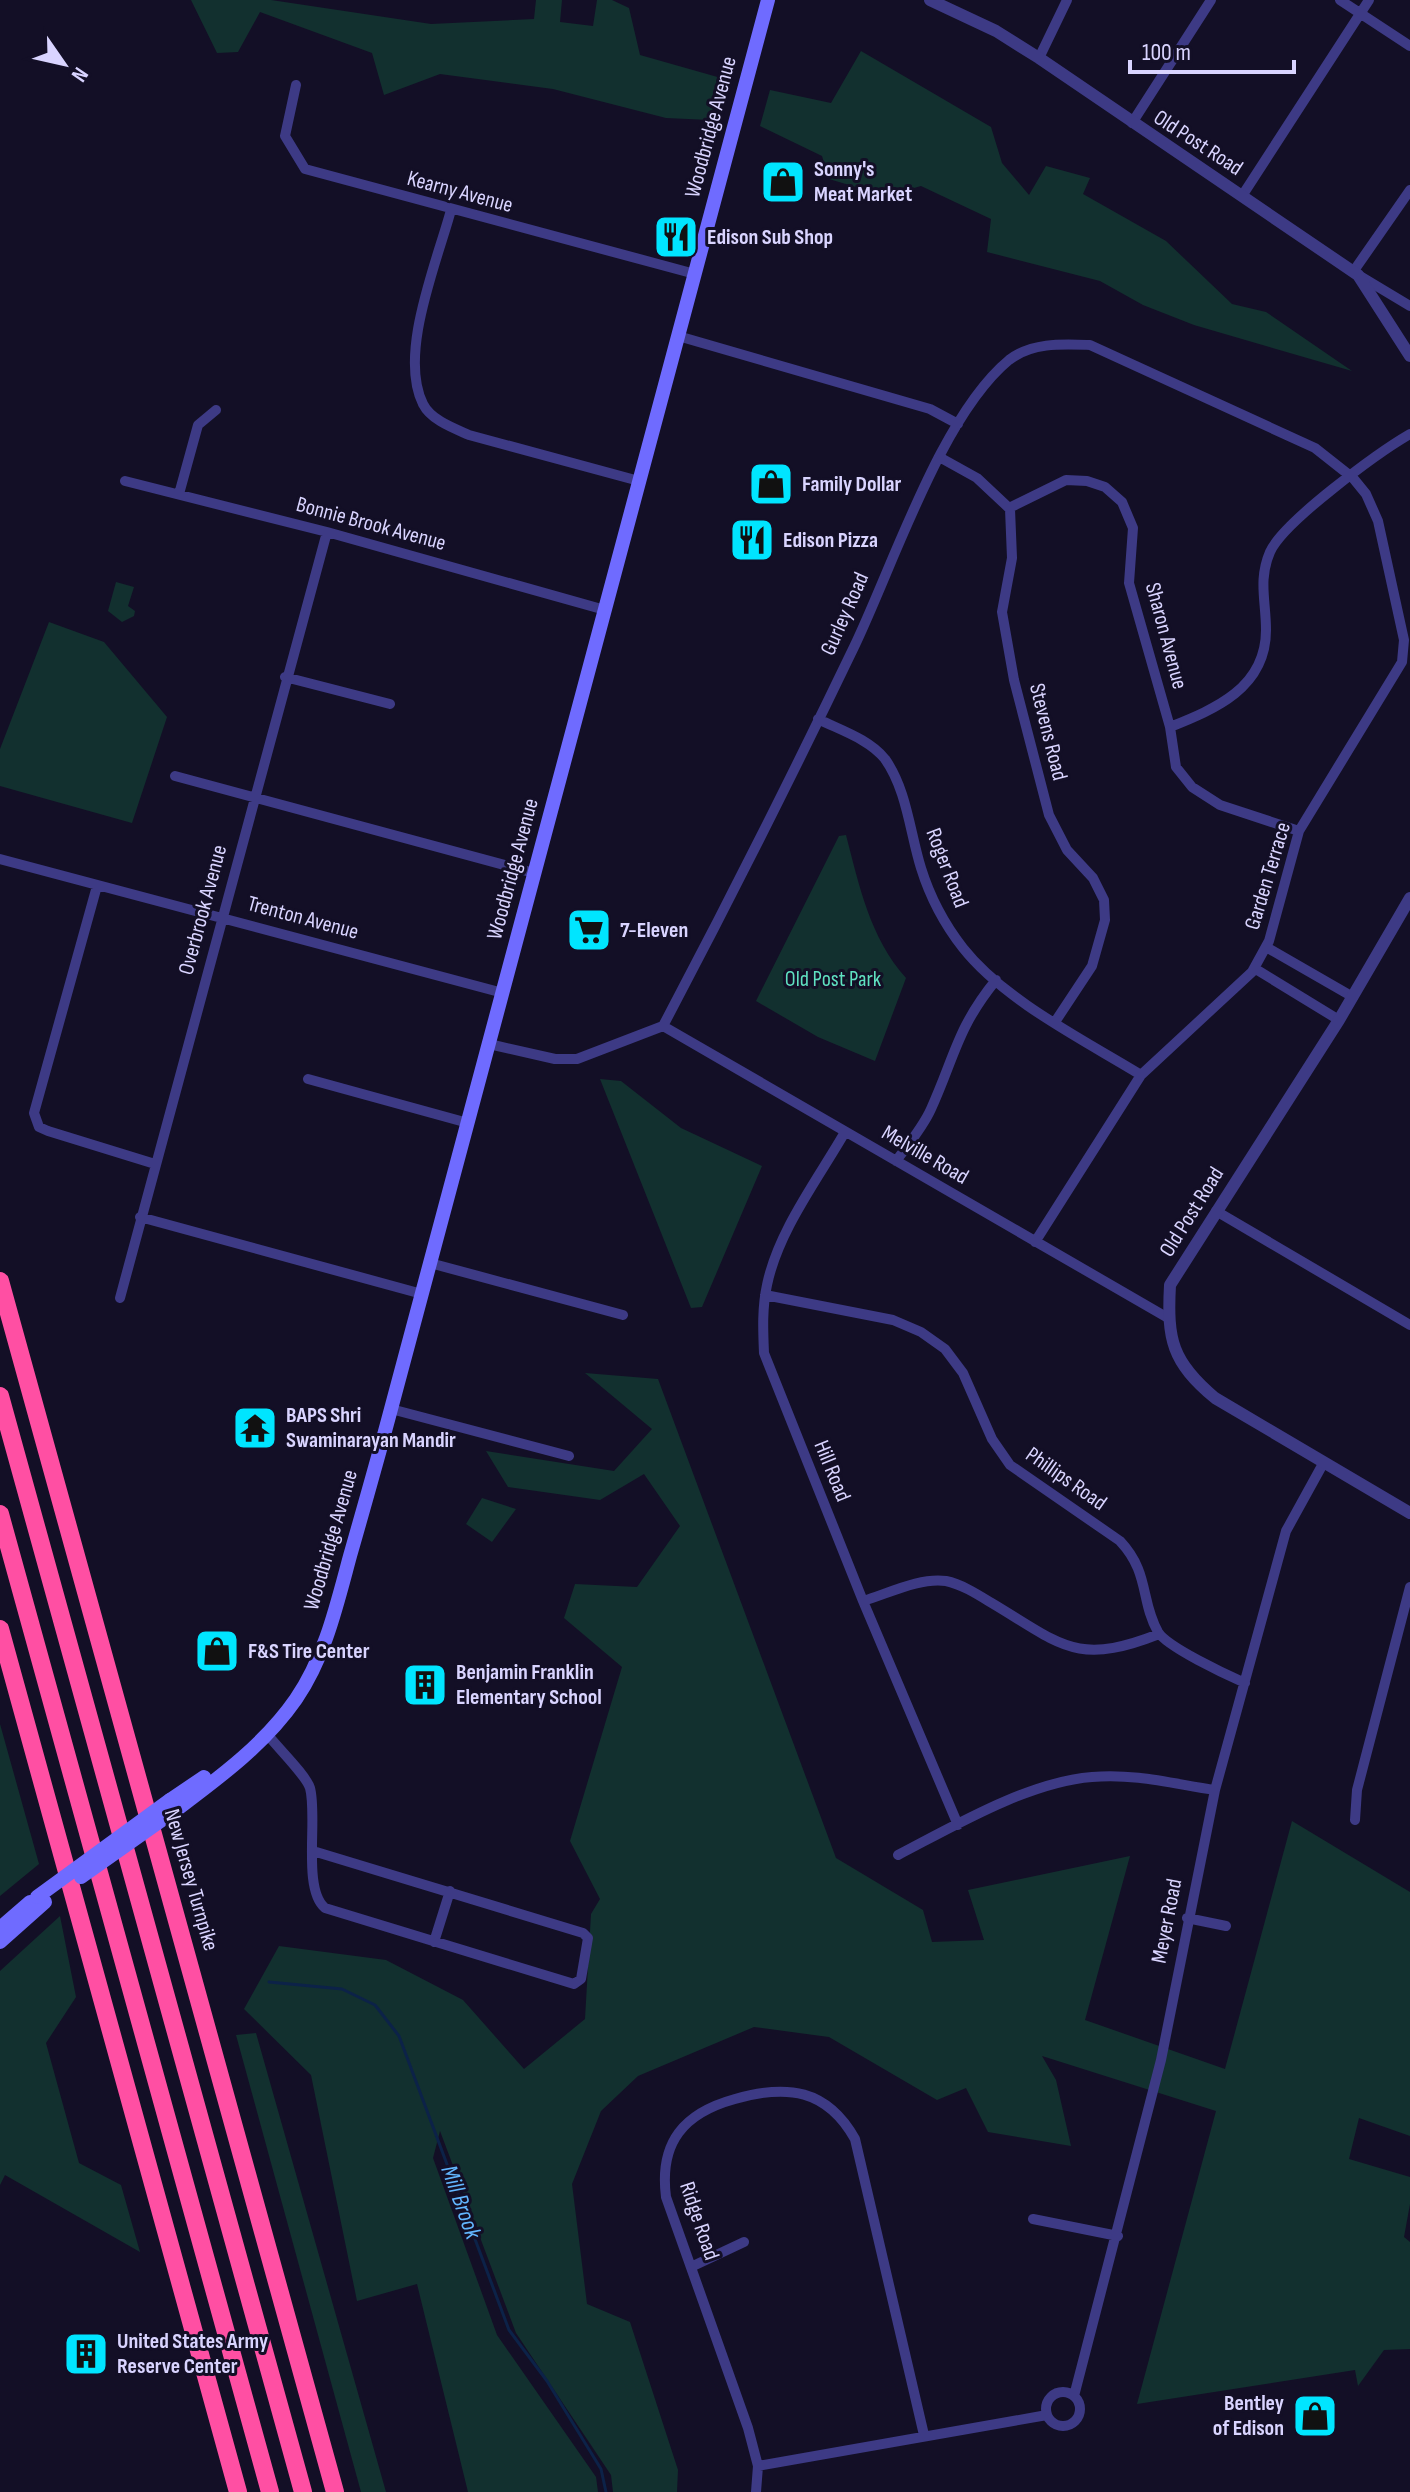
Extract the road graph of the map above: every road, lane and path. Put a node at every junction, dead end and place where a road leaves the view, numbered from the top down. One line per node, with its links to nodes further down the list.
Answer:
1 (768, 0): 16 (main road, Woodbridge Avenue)
2 (930, 0): 9 (street, Old Post Road)
3 (1067, 0): 9 (street)
4 (1211, 0): 11 (street)
5 (1340, 0): 7 (street)
6 (1369, 0): 7 (street)
7 (1360, 13): 8 (street); 13 (street)
8 (1410, 46)
9 (1039, 58): 11 (street, Old Post Road)
10 (296, 85): 14 (street, Kearny Avenue)
11 (1132, 123): 13 (street, Old Post Road)
12 (1410, 190): 15 (street)
13 (1242, 196): 15 (street, Old Post Road)
14 (451, 210): 16 (street, Kearny Avenue); 26 (street)
15 (1356, 273): 17 (street); 19 (street, Old Post Road)
16 (695, 274): 18 (main road, Woodbridge Avenue)
17 (1410, 306)
18 (678, 336): 21 (street); 26 (main road, Woodbridge Avenue)
19 (1410, 356)
20 (216, 410): 27 (street)
21 (958, 424): 23 (street, Gurley Road); 24 (street, Gurley Road)
22 (1410, 434): 24 (street)
23 (941, 458): 28 (street); 33 (street, Gurley Road)
24 (1352, 477): 34 (street); 37 (street, Garden Terrace)
25 (125, 481): 27 (street, Bonnie Brook Avenue)
26 (639, 481): 30 (main road, Woodbridge Avenue)
27 (179, 494): 29 (street, Bonnie Brook Avenue)
28 (1009, 508): 34 (street, Sharon Avenue); 49 (street, Stevens Road)
29 (327, 532): 30 (street, Bonnie Brook Avenue); 31 (street, Overbrook Avenue)
30 (605, 610): 39 (main road, Woodbridge Avenue)
31 (285, 677): 32 (street); 36 (street, Overbrook Avenue)
32 (390, 704)
33 (818, 719): 45 (street, Roger Road); 50 (street, Gurley Road)
34 (1170, 727): 37 (street, Sharon Avenue)
35 (175, 776): 36 (street)
36 (253, 796): 39 (street); 42 (street, Overbrook Avenue)
37 (1299, 831): 43 (street, Garden Terrace)
38 (0, 859): 40 (street, Trenton Avenue)
39 (534, 873): 46 (main road, Woodbridge Avenue)
40 (97, 886): 42 (street, Trenton Avenue); 57 (street)
41 (1410, 898): 47 (street, Old Post Road)
42 (224, 917): 46 (street, Trenton Avenue); 57 (street, Overbrook Avenue)
43 (1266, 947): 44 (street, Garden Terrace); 47 (street)
44 (1254, 968): 48 (street); 52 (street, Garden Terrace)
45 (996, 980): 49 (street, Roger Road); 56 (street)
46 (503, 993): 51 (main road, Woodbridge Avenue)
47 (1353, 997): 48 (street, Old Post Road)
48 (1339, 1020): 58 (street, Old Post Road)
49 (1055, 1022): 52 (street, Roger Road)
50 (663, 1026): 51 (street); 55 (street, Melville Road)
51 (489, 1044): 54 (main road, Woodbridge Avenue)
52 (1141, 1075): 60 (street, Garden Terrace)
53 (308, 1079): 54 (street)
54 (468, 1123): 61 (main road, Woodbridge Avenue)
55 (845, 1132): 56 (street, Melville Road); 64 (street, Hill Road)
56 (896, 1161): 60 (street, Melville Road)
57 (155, 1164): 59 (street, Overbrook Avenue)
58 (1216, 1211): 67 (street, Old Post Road); 68 (street)
59 (140, 1217): 63 (street); 65 (street, Overbrook Avenue)
60 (1035, 1242): 67 (street, Melville Road)
61 (430, 1263): 63 (main road, Woodbridge Avenue); 66 (street)
62 (0, 1281): 104 (highway, New Jersey Turnpike)
63 (422, 1294): 70 (main road, Woodbridge Avenue)
64 (765, 1295): 76 (street, Hill Road); 78 (street, Phillips Road)
65 (120, 1298)
66 (623, 1315)
67 (1168, 1318): 72 (street, Old Post Road)
68 (1410, 1325)
69 (0, 1396): 103 (highway)
70 (391, 1409): 71 (street); 80 (main road, Woodbridge Avenue)
71 (569, 1456)
72 (1324, 1462): 73 (street, Old Post Road); 79 (street, Meyer Road)
73 (1410, 1513)
74 (0, 1514): 102 (highway)
75 (1410, 1587): 82 (street)
76 (863, 1601): 78 (street); 83 (street, Hill Road)
77 (0, 1629): 101 (highway)
78 (1159, 1634): 79 (street)
79 (1245, 1683): 81 (street, Meyer Road)
80 (268, 1735): 84 (street); 87 (main road, Woodbridge Avenue, bridge)
81 (1215, 1790): 83 (street); 88 (street, Meyer Road)
82 (1355, 1820)
83 (958, 1825): 85 (street)
84 (313, 1851): 86 (street); 92 (street)
85 (898, 1855)
86 (450, 1891): 92 (street); 92 (street)
87 (41, 1900): 90 (main road, Woodbridge Avenue); 91 (main road, Woodbridge Avenue)
88 (1187, 1918): 89 (street); 94 (street, Meyer Road)
89 (1226, 1926)
90 (0, 1928)
91 (0, 1942)
92 (434, 1942)
93 (1033, 2219): 94 (street)
94 (1118, 2236): 97 (street, Meyer Road)
95 (744, 2242): 96 (street)
96 (693, 2266): 99 (street, Ridge Road); 100 (street, Ridge Road)
97 (1074, 2396): 98 (street); 98 (street, Meyer Road)
98 (1047, 2415): 99 (street, Meyer Road)
99 (924, 2435): 100 (street, Meyer Road)
100 (758, 2466): 105 (street, Ridge Road)
101 (238, 2492)
102 (270, 2492)
103 (303, 2492)
104 (335, 2492)
105 (756, 2492)

